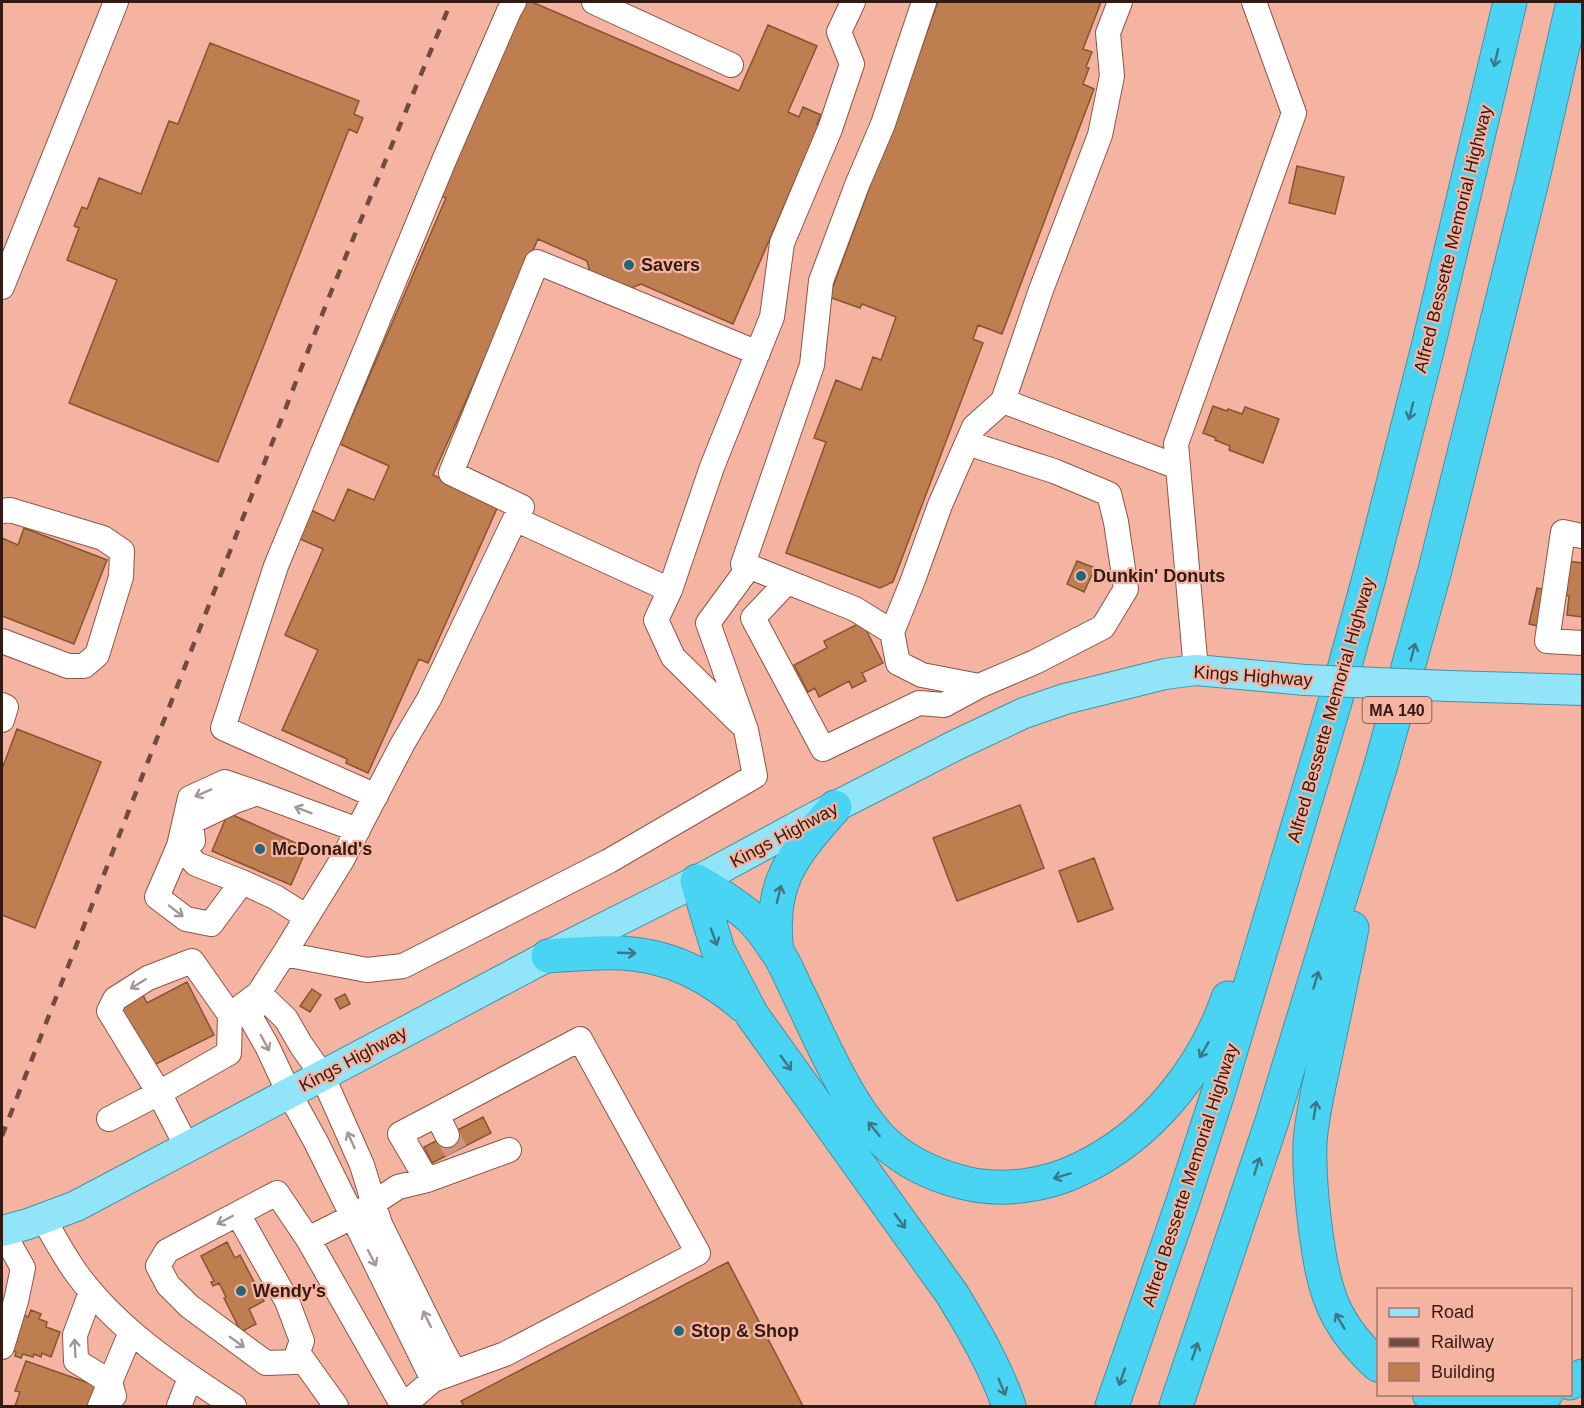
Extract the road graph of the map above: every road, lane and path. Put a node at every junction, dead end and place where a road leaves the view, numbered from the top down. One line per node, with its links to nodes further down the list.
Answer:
1 (116, 2): 11 (street)
2 (514, 2): 33 (street)
3 (594, 2): 10 (street)
4 (853, 2): 12 (street)
5 (924, 2): 19 (street)
6 (1120, 2): 13 (street)
7 (1254, 2): 15 (street)
8 (1510, 2): 34 (highway, Alfred Bessette Memorial Highway / MA 140, one-way to 34)
9 (1573, 2): 31 (highway, MA 140, one-way to 9)
10 (731, 64)
11 (2, 287)
12 (758, 353): 17 (street); 21 (street)
13 (1003, 401): 14 (street); 15 (street)
14 (967, 443): 22 (street); 26 (street)
15 (1178, 467): 25 (street)
16 (2, 512): 23 (street)
17 (515, 519): 21 (street); 33 (street)
18 (1582, 536): 24 (street)
19 (749, 567): 20 (street); 30 (street)
20 (787, 582): 22 (street); 26 (street)
21 (670, 590): 30 (street)
22 (892, 632): 26 (street)
23 (2, 641)
24 (1582, 643)
25 (1196, 670): 27 (main road, Kings Highway, bridge); 35 (main road, Kings Highway)
26 (979, 686)
27 (1582, 690)
28 (2, 705): 29 (street)
29 (2, 720)
30 (746, 730): 43 (street)
31 (1381, 765): 66 (highway, one-way to 31); 80 (highway, MA 140, one-way to 31)
32 (257, 793): 36 (street, one-way to 32); 37 (street, one-way to 37); 38 (street)
33 (376, 796): 36 (street)
34 (1305, 801): 42 (highway, one-way to 42); 79 (highway, Alfred Bessette Memorial Highway / MA 140, one-way to 79)
35 (835, 807): 39 (main road, Kings Highway); 42 (highway, one-way to 35)
36 (358, 830): 41 (street)
37 (179, 846): 38 (street); 40 (street, one-way to 40)
38 (212, 871): 40 (street)
39 (697, 881): 42 (highway); 44 (main road, Kings Highway); 47 (highway, one-way to 47)
40 (242, 882): 41 (street)
41 (307, 917): 43 (street)
42 (777, 951)
43 (284, 954): 45 (street)
44 (548, 956): 47 (highway, one-way to 47); 48 (main road, Kings Highway)
45 (259, 993): 46 (street); 48 (street); 50 (street, one-way to 50)
46 (230, 1015): 49 (street); 49 (street, one-way to 49)
47 (752, 1015): 78 (highway, one-way to 78)
48 (322, 1075): 50 (main road, Kings Highway); 56 (street, one-way to 48)
49 (159, 1093): 51 (street); 53 (street)
50 (289, 1093): 53 (main road, Kings Highway); 58 (street)
51 (110, 1119)
52 (451, 1142): 54 (street); 55 (street); 55 (street); 67 (street)
53 (187, 1147): 59 (main road, Kings Highway)
54 (509, 1150)
55 (427, 1180): 56 (street)
56 (374, 1203): 58 (street); 67 (street, one-way to 56)
57 (238, 1214): 61 (street); 65 (street); 65 (street, one-way to 65)
58 (352, 1217): 61 (street); 67 (street, one-way to 67)
59 (43, 1218): 60 (main road, Kings Highway); 62 (street)
60 (2, 1231): 64 (street)
61 (308, 1239): 72 (street)
62 (91, 1292): 63 (street); 69 (street, one-way to 62)
63 (131, 1332): 68 (street); 69 (street)
64 (2, 1347)
65 (298, 1353): 77 (street)
66 (1377, 1364)
67 (444, 1375): 72 (street)
68 (190, 1378): 75 (street); 76 (street)
69 (110, 1382): 73 (street); 74 (street)
70 (1432, 1396): 81 (highway)
71 (1543, 1396): 82 (highway)
72 (418, 1401)
73 (100, 1407)
74 (117, 1407)
75 (179, 1407)
76 (234, 1407)
77 (336, 1407)
78 (1009, 1407)
79 (1112, 1407)
80 (1176, 1407)
81 (1482, 1407)
82 (1487, 1407)

